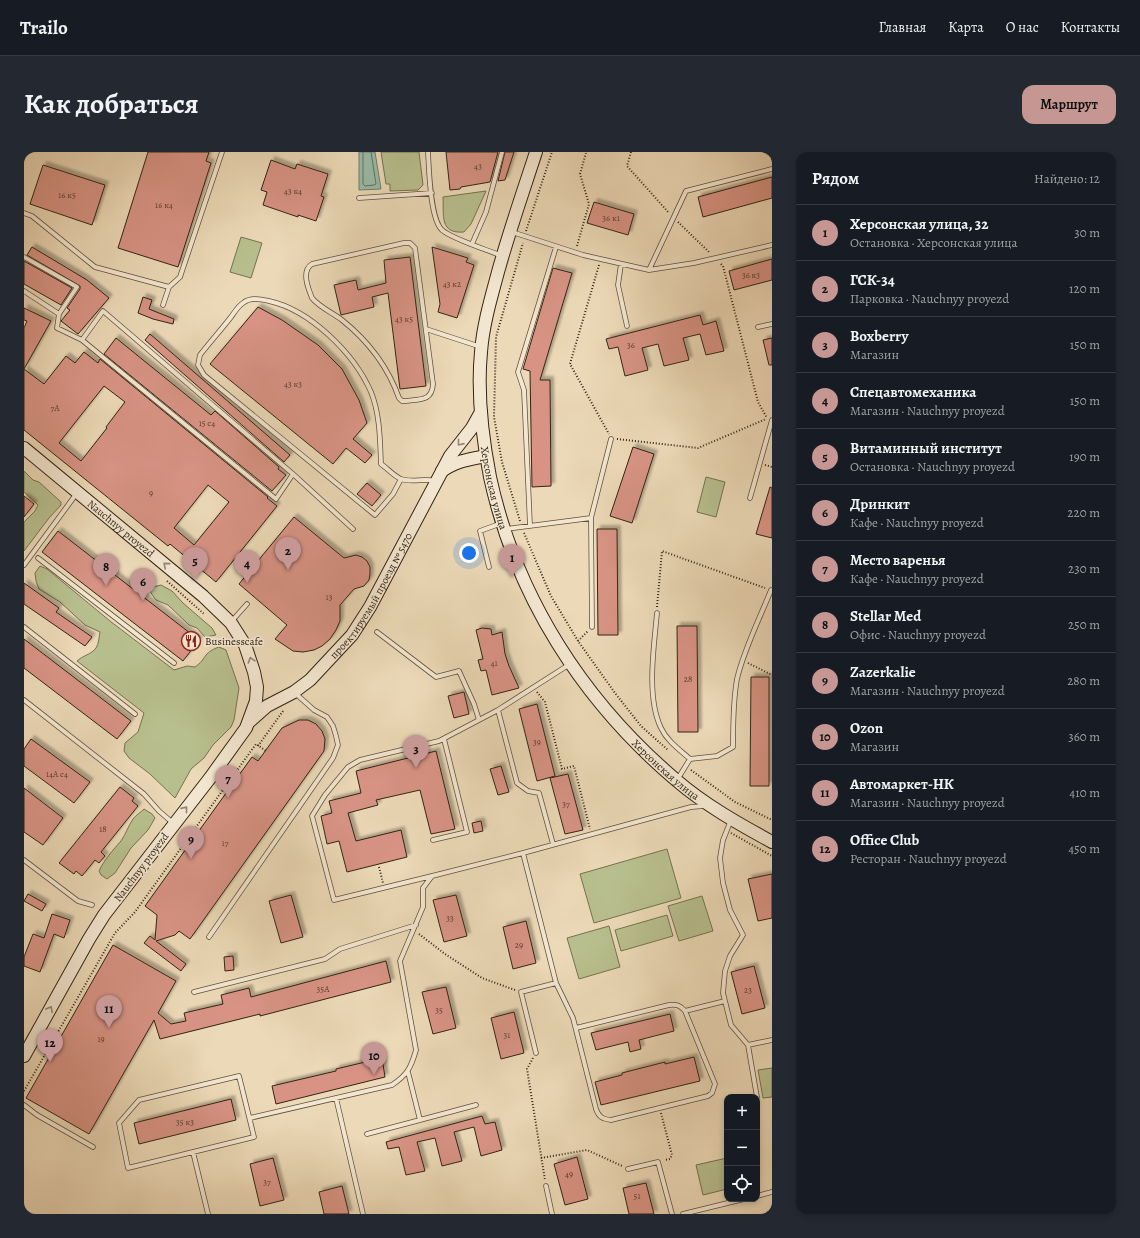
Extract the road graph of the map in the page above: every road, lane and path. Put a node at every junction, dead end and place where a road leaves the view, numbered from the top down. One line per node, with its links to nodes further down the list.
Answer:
1 (222, 152): 23 (lane)
2 (428, 152): 8 (lane)
3 (502, 152): 13 (lane)
4 (536, 152): 12 (street, Херсонская улица)
5 (631, 152): 11 (path)
6 (586, 153): 16 (path)
7 (772, 169): 11 (lane)
8 (432, 193): 9 (lane); 13 (lane)
9 (359, 198)
10 (24, 213): 23 (lane)
11 (674, 217): 20 (path); 22 (lane)
12 (510, 232): 15 (lane); 17 (street, Херсонская улица)
13 (472, 244): 17 (lane)
14 (772, 245): 20 (lane)
15 (556, 247): 16 (lane); 46 (lane)
16 (575, 253): 19 (lane)
17 (503, 256): 32 (street, Херсонская улица)
18 (24, 258): 26 (lane)
19 (601, 259): 21 (lane); 36 (path)
20 (716, 259): 22 (lane); 34 (path)
21 (621, 264): 22 (lane); 28 (lane)
22 (649, 270)
23 (170, 287): 25 (lane)
24 (24, 292): 26 (lane)
25 (164, 305)
26 (59, 314): 31 (lane)
27 (772, 324): 29 (lane)
28 (627, 326)
29 (758, 327)
30 (426, 329): 30 (lane); 32 (lane)
31 (82, 340): 39 (lane); 39 (lane)
32 (482, 347): 33 (street, Херсонская улица)
33 (481, 412): 38 (street, Херсонская улица); 40 (street, проектируемый проезд № 5470, one-way to 40)
34 (770, 419): 35 (lane); 35 (path); 36 (path)
35 (770, 426): 43 (lane)
36 (611, 439): 44 (lane)
37 (24, 448): 42 (street, Nauchnyy proyezd)
38 (486, 456): 40 (street); 45 (street, Херсонская улица)
39 (293, 474): 47 (lane)
40 (438, 477): 41 (lane); 65 (street, проектируемый проезд № 5470)
41 (401, 479): 41 (lane)
42 (78, 493): 49 (lane); 54 (street, Nauchnyy proyezd, one-way to 42)
43 (750, 498)
44 (591, 518): 46 (lane); 56 (lane)
45 (503, 526): 46 (lane); 50 (lane); 61 (street, Херсонская улица)
46 (530, 526)
47 (353, 529)
48 (38, 558): 60 (lane)
49 (24, 565)
50 (489, 568)
51 (771, 590): 53 (path); 59 (lane)
52 (247, 604): 54 (lane)
53 (657, 613): 74 (lane)
54 (231, 623): 63 (street, Nauchnyy proyezd, one-way to 54)
55 (24, 627): 68 (lane)
56 (592, 627): 58 (path)
57 (377, 632): 69 (lane)
58 (578, 641)
59 (744, 661): 62 (path); 74 (lane)
60 (174, 663)
61 (571, 664): 64 (lane); 75 (street, Херсонская улица)
62 (772, 675)
63 (257, 687): 65 (street); 70 (street, Nauchnyy proyezd)
64 (533, 688): 67 (lane); 79 (path)
65 (286, 696): 70 (street, проектируемый проезд № 5470); 72 (path); 91 (lane)
66 (24, 700): 78 (lane)
67 (498, 710): 69 (lane); 82 (lane)
68 (135, 714)
69 (479, 720): 71 (lane)
70 (250, 721): 78 (street, Nauchnyy proyezd, one-way to 70)
71 (444, 738): 80 (lane); 87 (lane)
72 (258, 746): 73 (path); 103 (path)
73 (266, 751)
74 (690, 759): 75 (lane)
75 (676, 780): 76 (street, Херсонская улица)
76 (713, 807): 77 (street, Херсонская улица); 79 (lane)
77 (731, 820): 81 (street, Херсонская улица); 95 (lane)
78 (174, 823): 101 (street, Nauchnyy proyezd, one-way to 78)
79 (592, 834): 82 (lane)
80 (433, 840)
81 (772, 842)
82 (553, 844): 83 (lane)
83 (523, 853): 86 (lane); 92 (lane)
84 (24, 860): 88 (lane)
85 (379, 866): 87 (path)
86 (432, 876): 87 (lane); 89 (lane)
87 (384, 888)
88 (92, 905)
89 (416, 925): 90 (lane); 93 (lane)
90 (414, 929): 94 (path); 102 (lane)
91 (209, 936)
92 (556, 983): 94 (lane); 97 (lane)
93 (194, 992)
94 (521, 992): 100 (lane)
95 (725, 1001): 96 (lane); 99 (lane)
96 (685, 1010): 97 (lane); 108 (lane)
97 (576, 1028): 108 (lane)
98 (772, 1040): 99 (lane)
99 (748, 1046): 104 (lane)
100 (536, 1053): 114 (path)
101 (24, 1056)
102 (408, 1072): 105 (lane); 110 (lane)
103 (24, 1091)
104 (756, 1094)
105 (336, 1098): 109 (lane); 122 (lane)
106 (24, 1105): 112 (lane)
107 (476, 1105): 110 (lane)
108 (660, 1108): 115 (path)
109 (250, 1118): 113 (lane); 113 (lane)
110 (420, 1120): 111 (lane)
111 (366, 1134)
112 (93, 1147)
113 (193, 1152): 121 (lane)
114 (541, 1158): 116 (path); 117 (path)
115 (658, 1162): 116 (lane); 124 (lane)
116 (628, 1169)
117 (546, 1186): 123 (lane)
118 (772, 1192): 119 (lane)
119 (760, 1195)
120 (732, 1202): 125 (lane)
121 (208, 1214)
122 (363, 1214)
123 (552, 1214)
124 (672, 1214)
125 (683, 1214)

